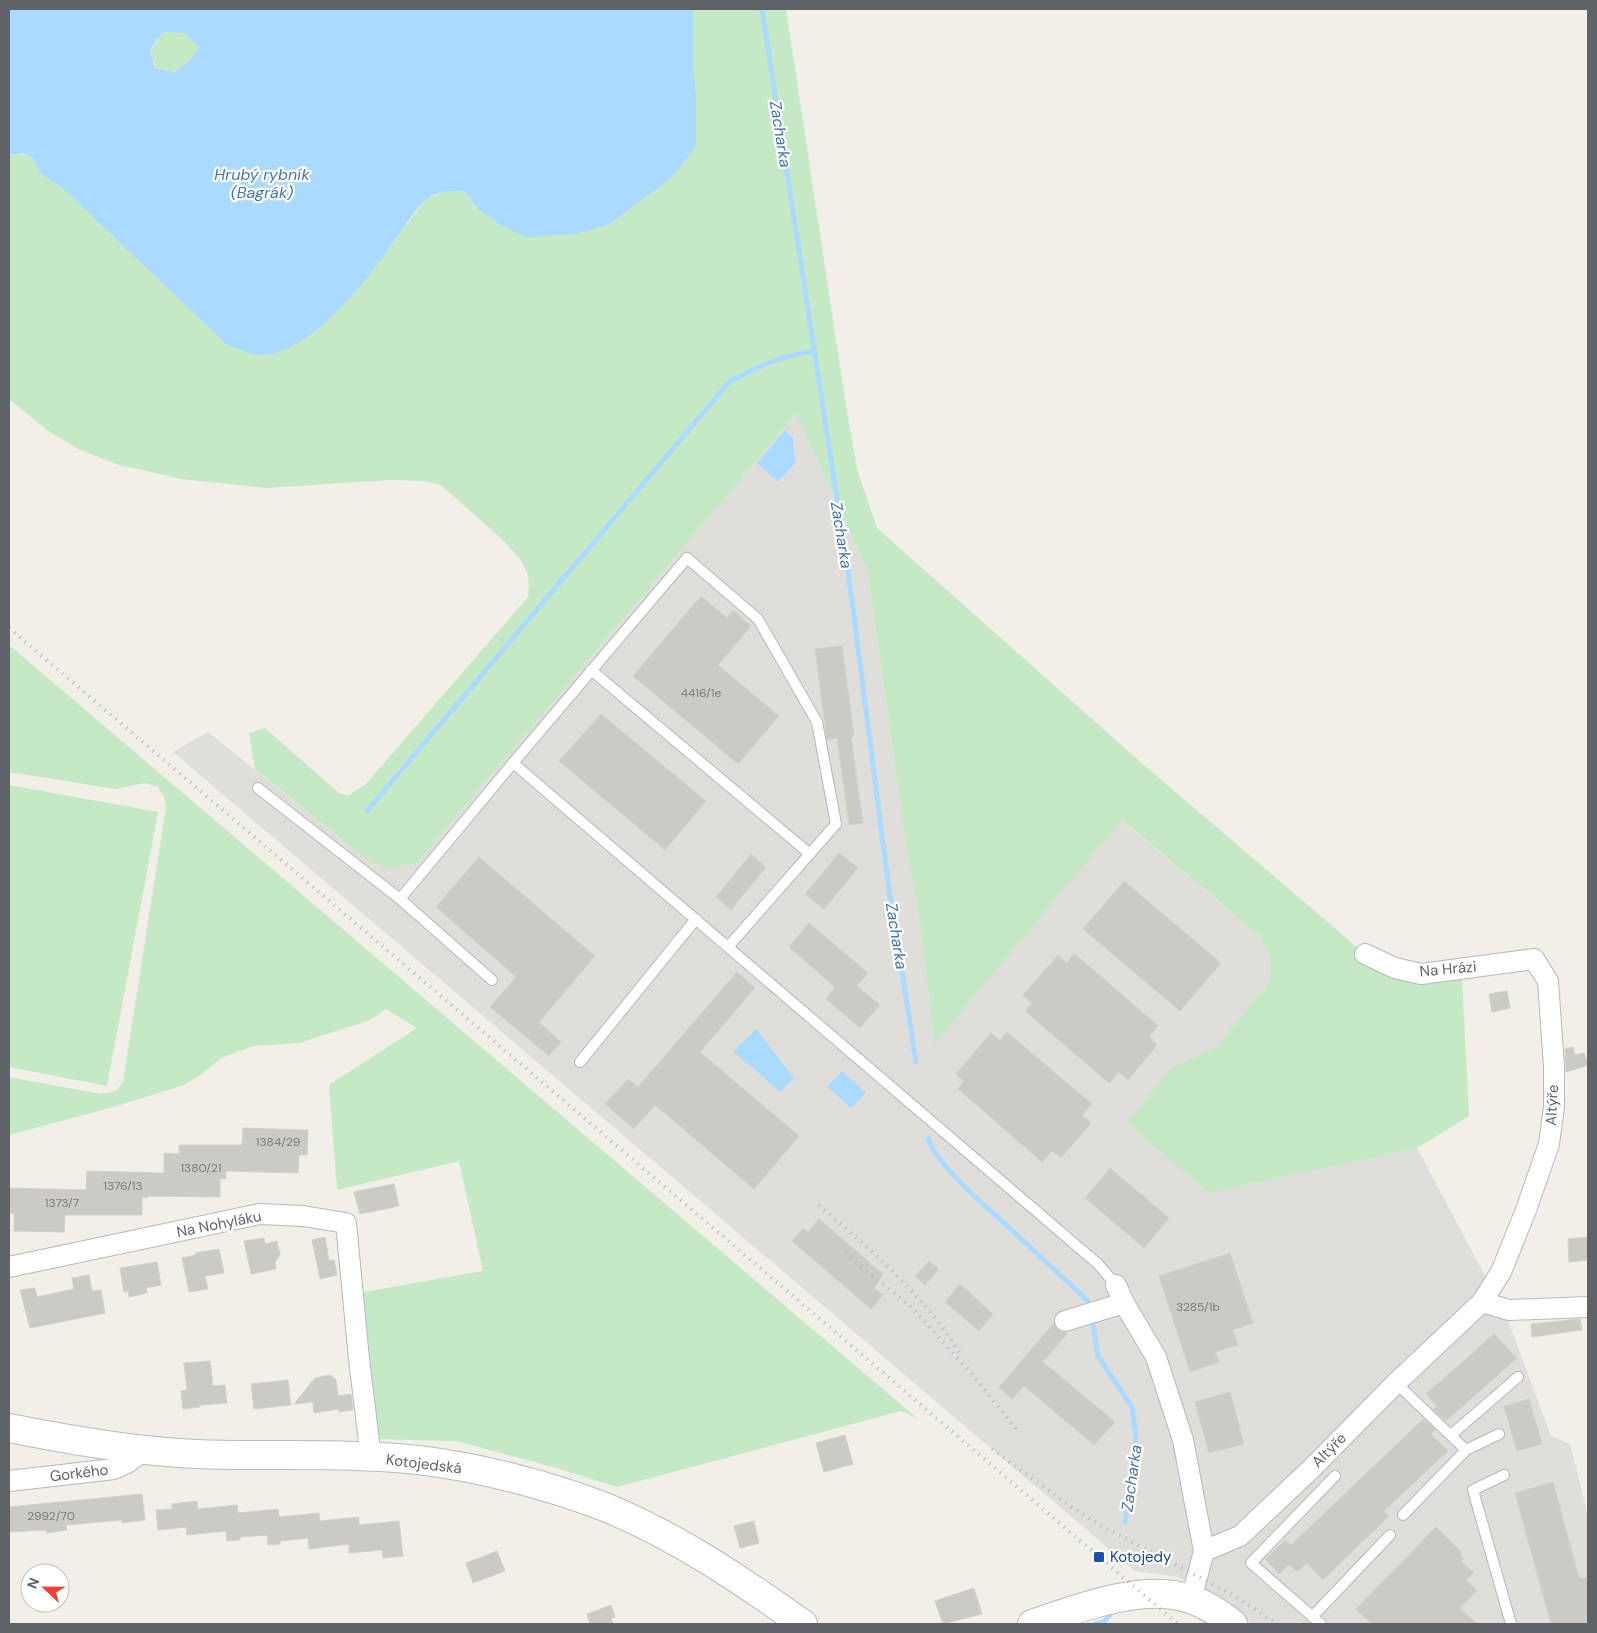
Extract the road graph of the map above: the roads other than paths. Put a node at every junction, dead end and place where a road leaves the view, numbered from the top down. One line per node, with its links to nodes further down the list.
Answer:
1 (591, 670): 2 (lane); 4 (lane); 4 (lane)
2 (513, 763): 5 (lane); 6 (lane)
3 (258, 788): 5 (lane)
4 (810, 854): 7 (lane)
5 (400, 899): 10 (lane)
6 (696, 919): 7 (lane); 11 (lane)
7 (728, 947): 13 (lane)
8 (1365, 954): 9 (street, Na Hrázi)
9 (1534, 959): 14 (street, Altýře)
10 (492, 980)
11 (580, 1062)
12 (9, 1267): 25 (street, Na Nohyláku)
13 (1116, 1285): 15 (street)
14 (1482, 1302): 16 (street); 19 (street, Altýře)
15 (1124, 1303): 17 (street); 31 (street)
16 (1588, 1307)
17 (1065, 1321)
18 (1518, 1377): 22 (lane)
19 (1396, 1383): 22 (lane); 31 (street, Altýře)
20 (9, 1428): 23 (main road, Kotojedská)
21 (1499, 1434): 24 (lane)
22 (1450, 1435): 24 (lane)
23 (144, 1450): 25 (main road, Kotojedská); 28 (street, Gorkého)
24 (1466, 1450): 29 (lane)
25 (371, 1458): 34 (main road, Kotojedská)
26 (1504, 1475): 38 (lane)
27 (1334, 1476): 33 (lane)
28 (9, 1481)
29 (1403, 1515)
30 (1390, 1535): 33 (lane)
31 (1204, 1551): 32 (street)
32 (1191, 1600): 35 (main road); 36 (main road)
33 (1312, 1617): 37 (lane)
34 (803, 1624)
35 (1032, 1624)
36 (1233, 1624)
37 (1321, 1624)
38 (1511, 1624)

